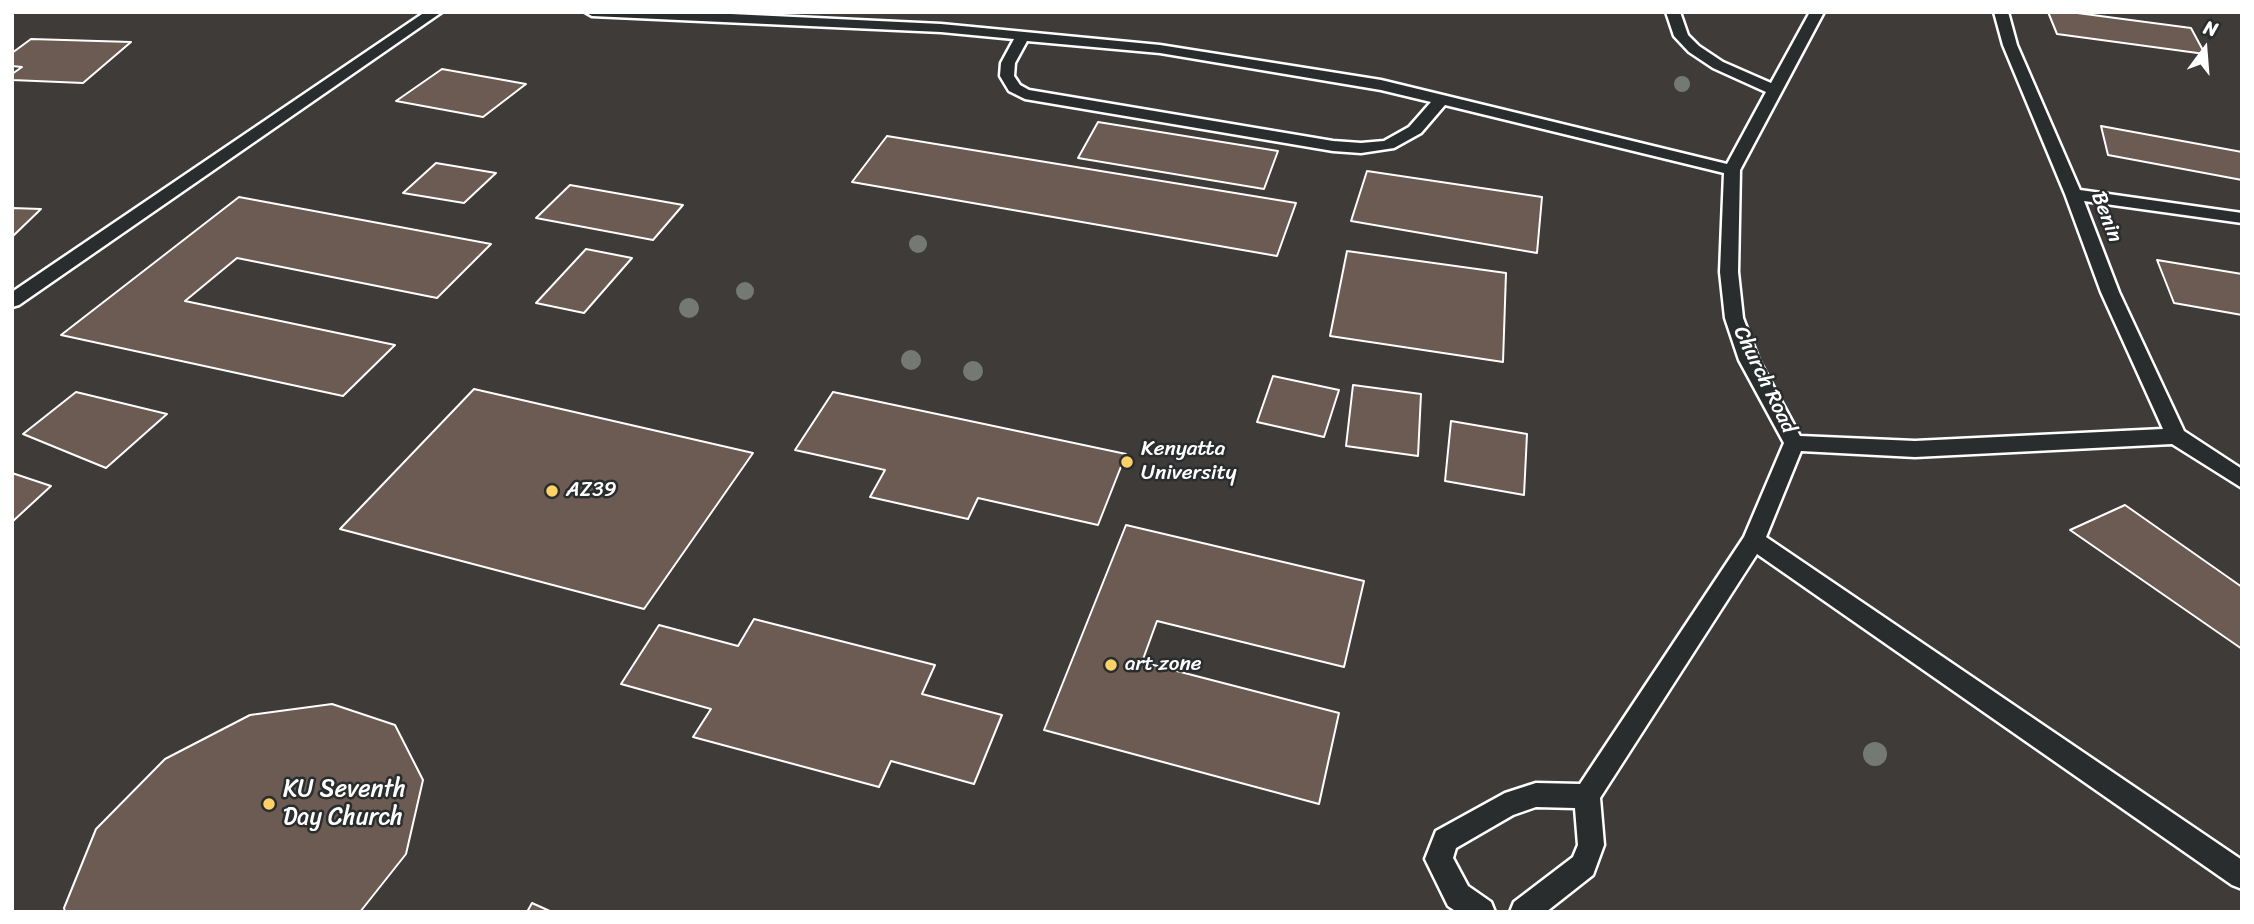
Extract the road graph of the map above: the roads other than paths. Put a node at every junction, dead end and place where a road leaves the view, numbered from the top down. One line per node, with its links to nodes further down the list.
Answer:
1 (435, 12): 14 (lane)
2 (592, 12): 7 (lane)
3 (953, 12): 7 (lane)
4 (1673, 12): 9 (lane)
5 (1817, 12): 9 (lane, Church Road)
6 (2001, 12): 12 (lane, Benin)
7 (941, 27): 8 (lane)
8 (1023, 35): 10 (lane); 10 (lane)
9 (1775, 90): 11 (lane, Church Road)
10 (1440, 100): 11 (lane)
11 (1732, 170): 16 (lane, Church Road)
12 (2073, 194): 13 (lane); 15 (lane, Benin)
13 (2242, 218)
14 (12, 301)
15 (2176, 436): 16 (lane); 17 (lane)
16 (1794, 443): 18 (lane, Church Road)
17 (2242, 480)
18 (1754, 540): 19 (lane, Church Road); 20 (lane)
19 (1587, 796): 21 (lane); 22 (lane)
20 (2242, 876)
21 (1481, 912)
22 (1524, 912)

